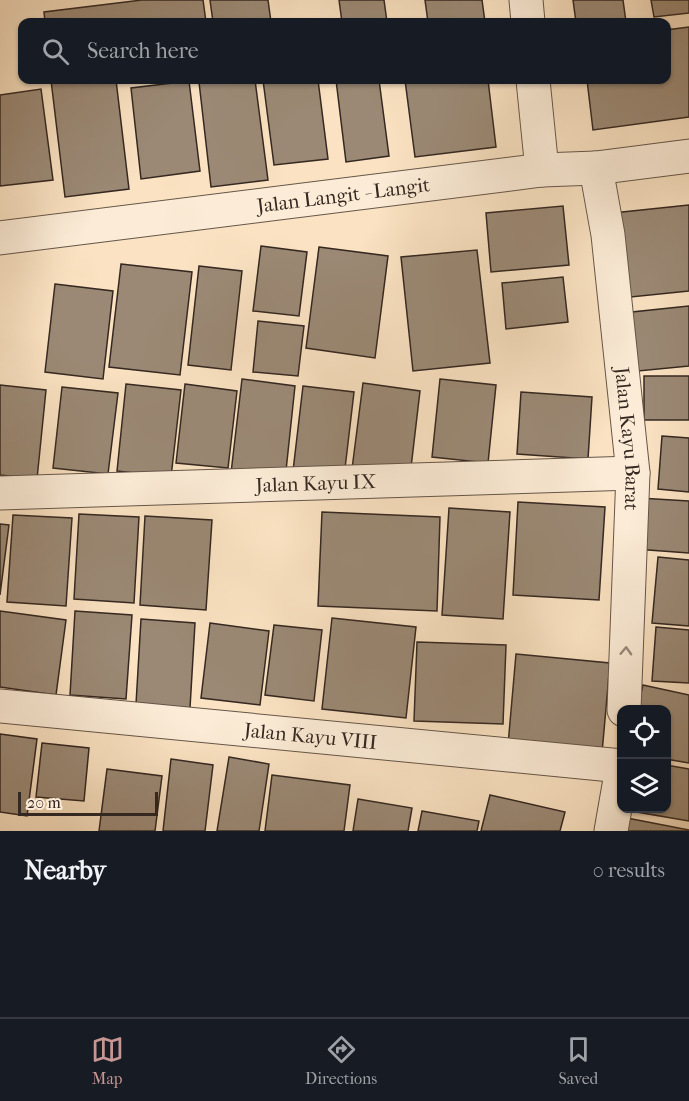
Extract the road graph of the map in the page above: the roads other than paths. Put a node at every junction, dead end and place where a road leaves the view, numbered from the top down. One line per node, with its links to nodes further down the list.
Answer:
1 (526, 0): 2 (street)
2 (528, 18)
3 (533, 84): 6 (street)
4 (689, 156): 5 (street, Jalan Langit - Langit)
5 (596, 168): 6 (street, Jalan Langit - Langit); 8 (street, Jalan Kayu Barat)
6 (542, 170): 7 (street, Jalan Langit - Langit)
7 (0, 238)
8 (633, 473): 9 (street, Jalan Kayu IX); 10 (street, Jalan Kayu Barat, one-way to 8)
9 (0, 493)
10 (624, 705)
11 (0, 706): 12 (street, Jalan Kayu VIII)
12 (617, 767)
13 (617, 793): 14 (street)
14 (611, 831)

